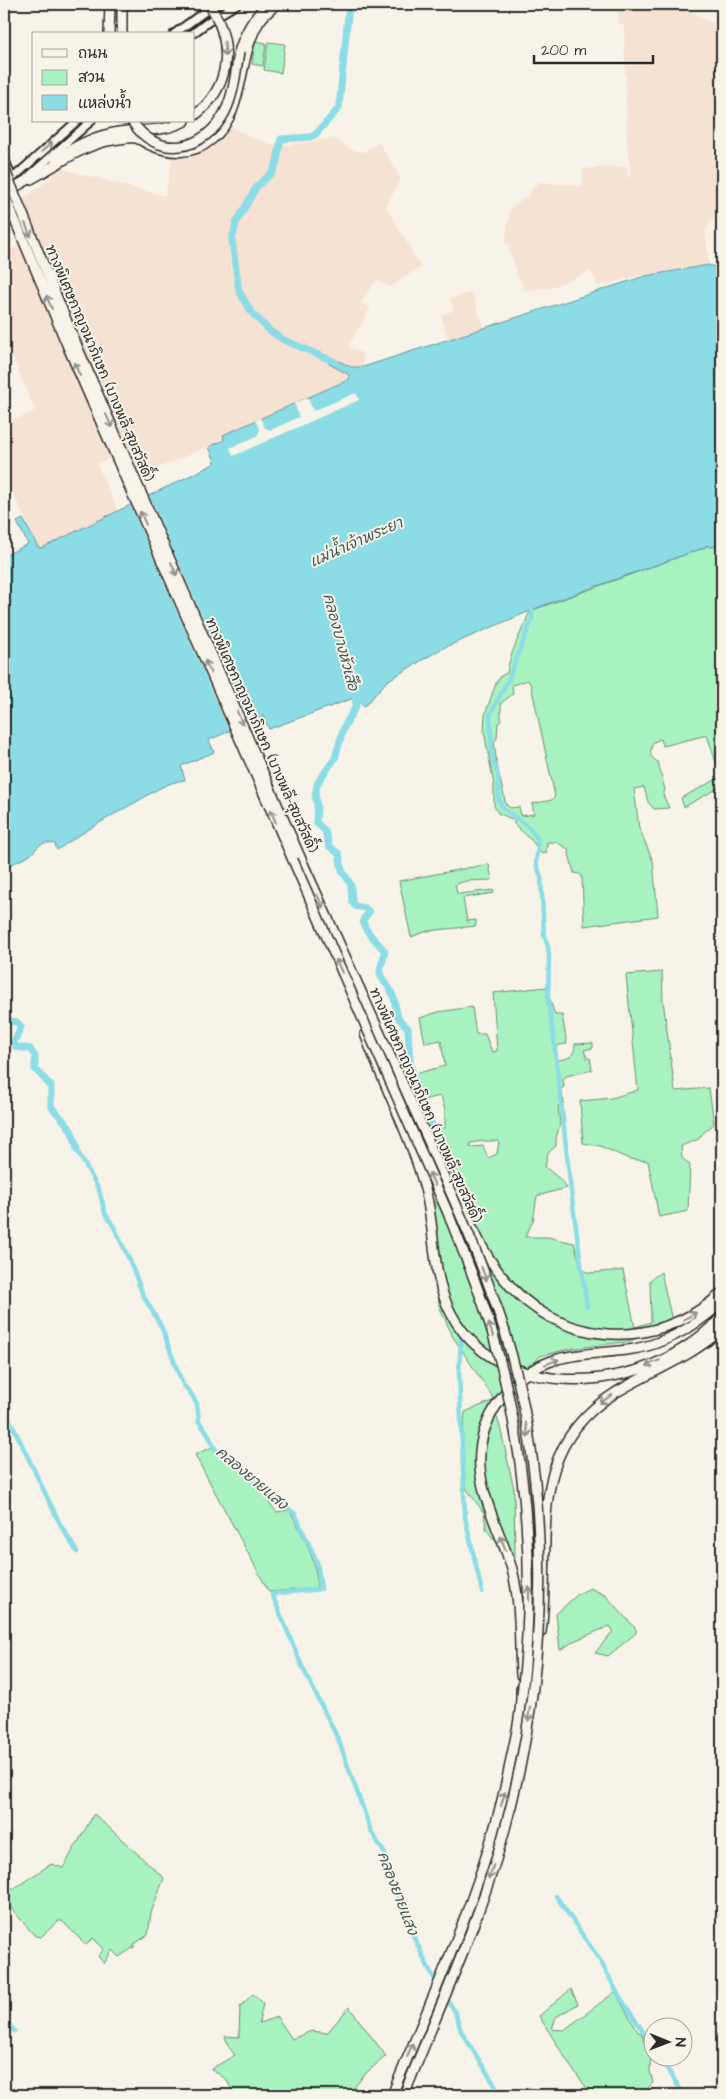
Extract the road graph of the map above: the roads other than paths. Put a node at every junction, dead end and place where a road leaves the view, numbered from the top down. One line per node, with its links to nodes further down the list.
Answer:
1 (110, 4): 8 (highway)
2 (122, 4): 9 (highway)
3 (209, 4): 12 (highway, one-way to 12, bridge)
4 (215, 4): 10 (main road)
5 (237, 4): 11 (main road)
6 (268, 4): 15 (highway, bridge)
7 (277, 4): 19 (highway)
8 (109, 32)
9 (122, 32)
10 (177, 32)
11 (195, 32)
12 (195, 115)
13 (76, 122): 20 (main road, one-way to 13)
14 (91, 122): 20 (main road)
15 (133, 122)
16 (183, 122): 19 (highway)
17 (4, 158): 20 (main road)
18 (4, 168): 24 (highway, ทางพิเศษกาญจนาภิเษก (บางพลี-สุขสวัสดิ์), one-way to 24, bridge)
19 (31, 179): 20 (highway)
20 (14, 183): 21 (main road); 22 (main road)
21 (4, 186)
22 (4, 195): 23 (highway, ทางพิเศษกาญจนาภิเษก (บางพลี-สุขสวัสดิ์), one-way to 22, bridge)
23 (346, 982): 27 (highway, one-way to 23, bridge); 30 (highway, ทางพิเศษกาญจนาภิเษก (บางพลี-สุขสวัสดิ์), one-way to 23, bridge)
24 (432, 1148): 25 (highway, one-way to 25, bridge); 29 (highway, ทางพิเศษกาญจนาภิเษก (บางพลี-สุขสวัสดิ์), one-way to 29, bridge)
25 (722, 1293)
26 (722, 1302): 30 (highway, one-way to 26, bridge)
27 (722, 1317)
28 (722, 1329): 29 (highway, one-way to 29, bridge)
29 (533, 1684): 32 (highway, ทางพิเศษกาญจนาภิเษก (บางพลี-สุขสวัสดิ์), one-way to 32, bridge)
30 (522, 1695): 31 (highway, ทางพิเศษกาญจนาภิเษก (บางพลี-สุขสวัสดิ์), one-way to 30)
31 (392, 2095)
32 (404, 2095)

